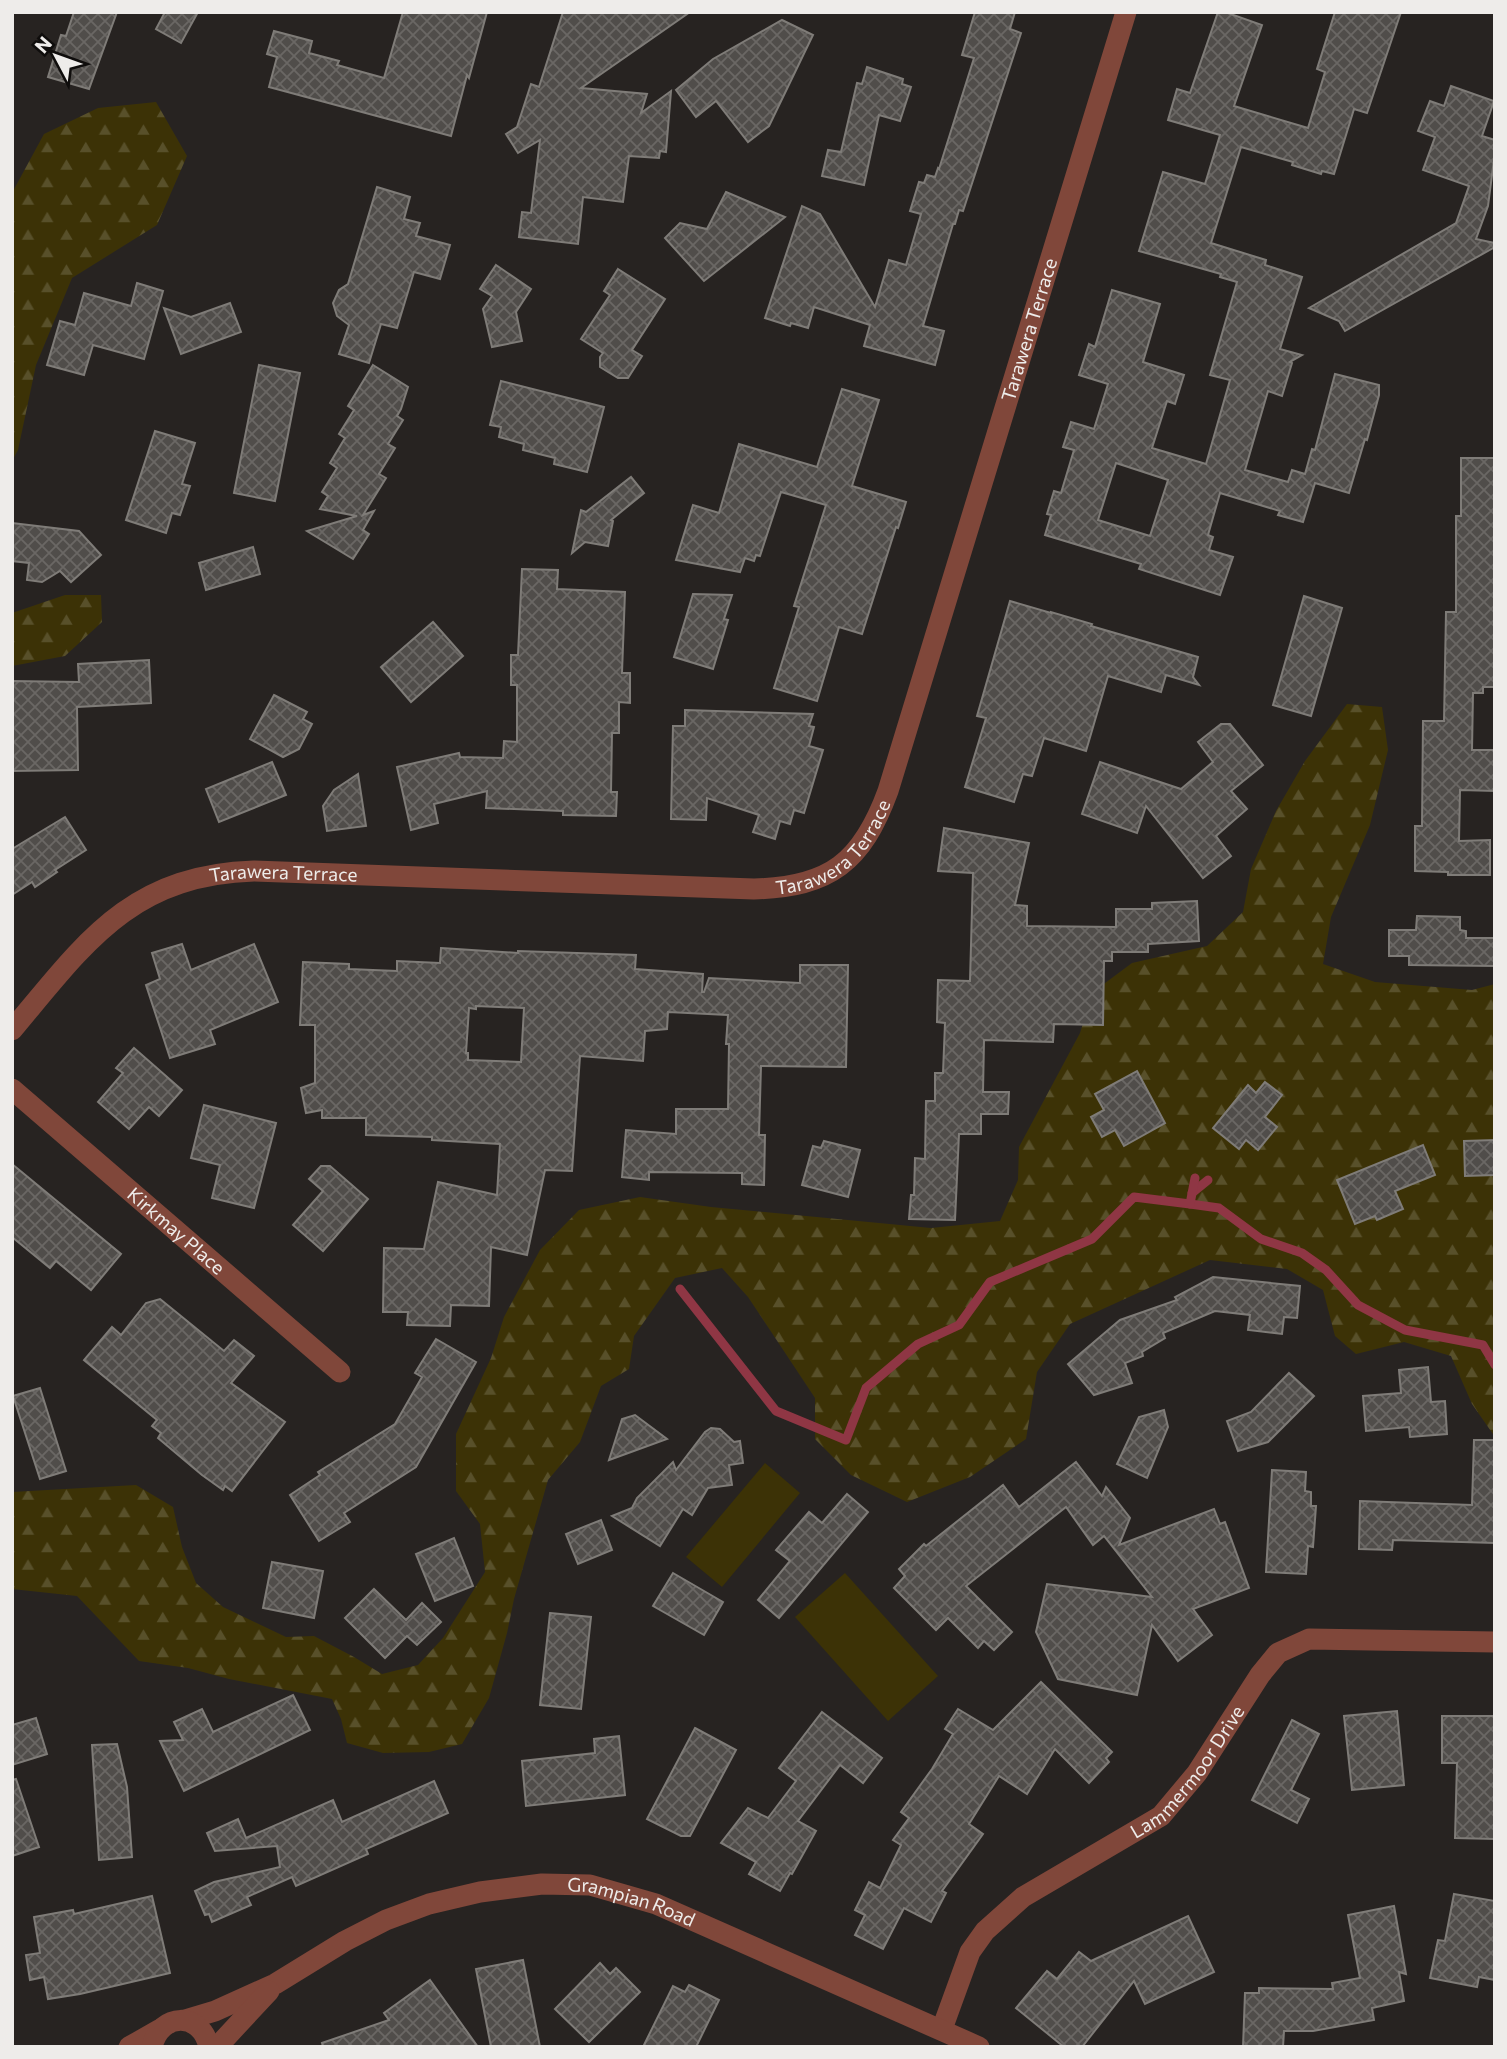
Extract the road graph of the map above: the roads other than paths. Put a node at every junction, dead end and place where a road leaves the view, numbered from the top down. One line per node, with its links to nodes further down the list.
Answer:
1 (1126, 12): 2 (street, Tarawera Terrace)
2 (12, 1030)
3 (12, 1089): 4 (street, Kirkmay Place)
4 (340, 1371)
5 (1495, 1642): 8 (street, Lammermoor Drive)
6 (275, 1984): 7 (street, Grampian Road); 8 (street, Grampian Road); 12 (street, Grampian Road)
7 (185, 2020): 9 (street, Grampian Road); 11 (street)
8 (942, 2029): 13 (street, Grampian Road)
9 (155, 2038): 10 (street)
10 (129, 2047)
11 (209, 2047)
12 (217, 2047)
13 (979, 2047)

